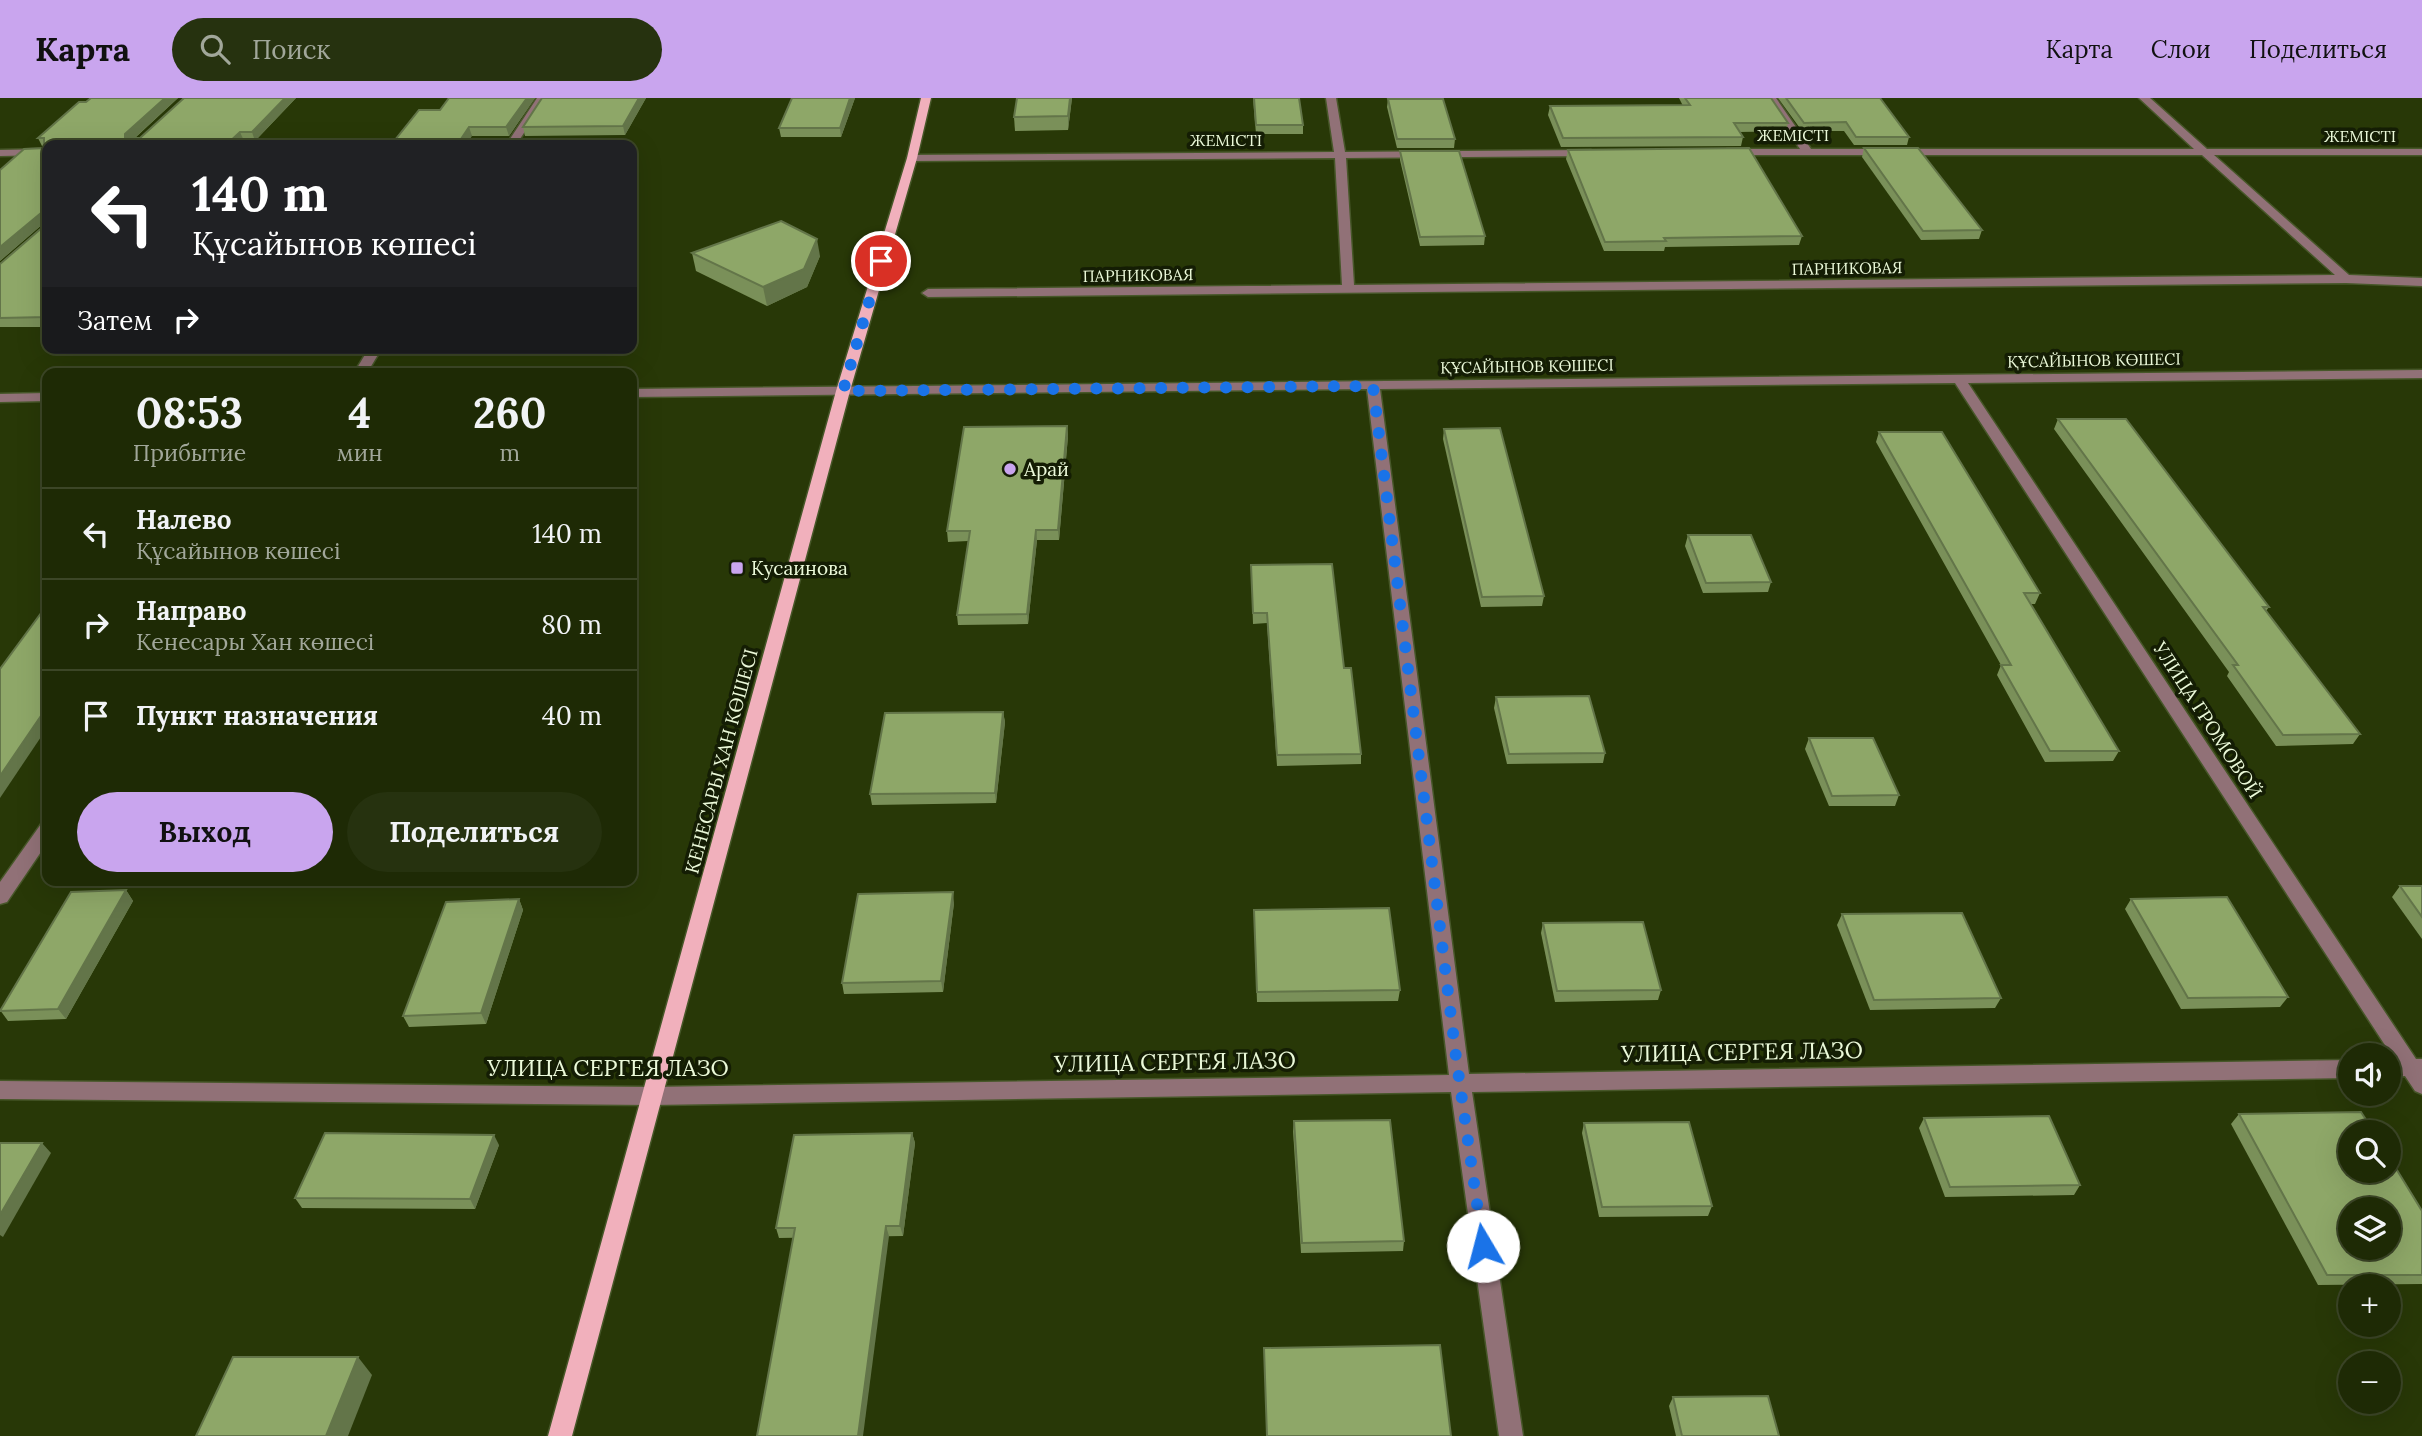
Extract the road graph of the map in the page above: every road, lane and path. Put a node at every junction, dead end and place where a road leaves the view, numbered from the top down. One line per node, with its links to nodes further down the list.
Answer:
1 (542, 98): 6 (street)
2 (926, 98): 15 (main road, КЕНЕСАРЫ ХАН КӨШЕСІ)
3 (1331, 98): 14 (street)
4 (1771, 98): 8 (street)
5 (2144, 98): 7 (street)
6 (513, 140)
7 (2203, 150): 8 (street, ЖЕМІСТІ); 11 (street, ЖЕМІСТІ); 16 (street)
8 (1807, 151): 10 (street, ЖЕМІСТІ)
9 (42, 152): 12 (street)
10 (1711, 152)
11 (2422, 152)
12 (0, 153)
13 (1601, 153): 14 (street, ЖЕМІСТІ)
14 (1340, 155): 15 (street, ЖЕМІСТІ); 18 (street)
15 (912, 158): 23 (main road, КЕНЕСАРЫ ХАН КӨШЕСІ)
16 (2346, 279): 17 (street, ПАРНИКОВАЯ); 18 (street, ПАРНИКОВАЯ)
17 (2422, 282)
18 (1348, 289): 19 (street, ПАРНИКОВАЯ)
19 (928, 293)
20 (2422, 374): 21 (street, ҚҰСАЙЫНОВ КӨШЕСІ)
21 (1959, 379): 22 (street, ҚҰСАЙЫНОВ КӨШЕСІ); 30 (street, УЛИЦА ГРОМОВОЙ)
22 (1373, 386): 23 (street, ҚҰСАЙЫНОВ КӨШЕСІ); 31 (street)
23 (843, 391): 24 (street, ҚҰСАЙЫНОВ КӨШЕСІ); 33 (main road, КЕНЕСАРЫ ХАН КӨШЕСІ)
24 (637, 393)
25 (42, 397): 26 (street)
26 (0, 398)
27 (42, 835): 28 (street)
28 (0, 897)
29 (2338, 1069): 31 (street, УЛИЦА СЕРГЕЯ ЛАЗО)
30 (2418, 1073)
31 (1460, 1083): 33 (street, УЛИЦА СЕРГЕЯ ЛАЗО); 35 (street)
32 (0, 1090): 33 (street, УЛИЦА СЕРГЕЯ ЛАЗО)
33 (652, 1096): 34 (main road, КЕНЕСАРЫ ХАН КӨШЕСІ)
34 (560, 1436)
35 (1511, 1436)

